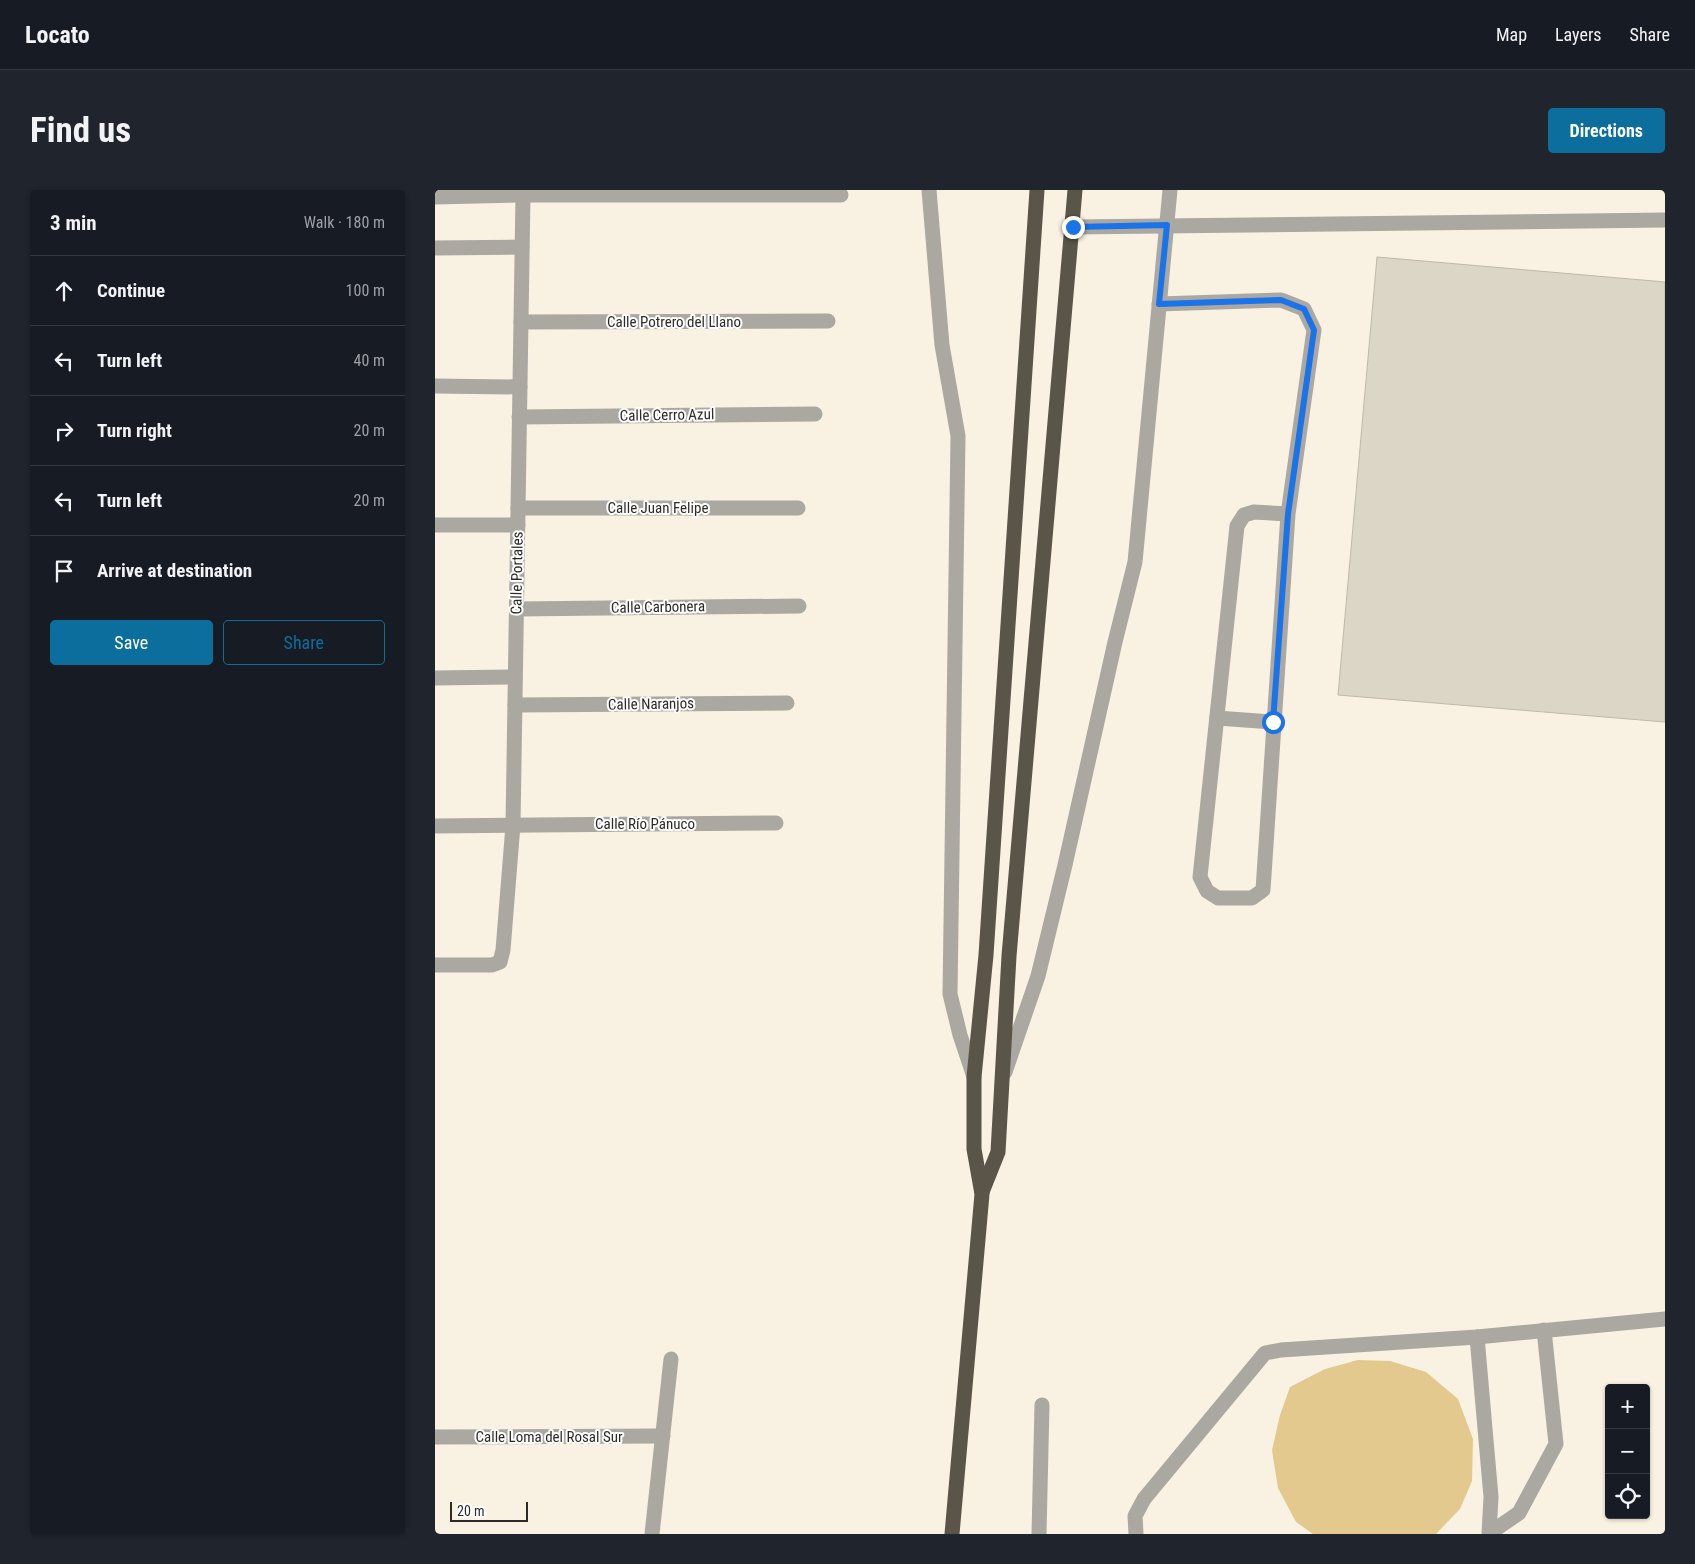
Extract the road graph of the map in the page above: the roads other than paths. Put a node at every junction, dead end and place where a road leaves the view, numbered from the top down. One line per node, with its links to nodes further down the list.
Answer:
1 (929, 190): 37 (street)
2 (1037, 190): 37 (highway)
3 (1075, 190): 10 (highway)
4 (1170, 190): 9 (street)
5 (523, 195): 6 (street); 7 (street); 11 (street, Calle Portales)
6 (841, 195)
7 (435, 197)
8 (1665, 220): 9 (street)
9 (1167, 225): 10 (street); 13 (street)
10 (1073, 227): 38 (highway)
11 (522, 247): 12 (street); 15 (street, Calle Portales)
12 (435, 248)
13 (1159, 304): 22 (street); 38 (street)
14 (828, 321): 15 (street, Calle Potrero del Llano)
15 (521, 322): 17 (street, Calle Portales)
16 (435, 386): 17 (street)
17 (520, 387): 19 (street, Calle Portales)
18 (815, 414): 19 (street, Calle Cerro Azul)
19 (519, 417): 20 (street, Calle Portales)
20 (518, 508): 21 (street, Calle Juan Felipe); 24 (street, Calle Portales)
21 (798, 508)
22 (1288, 514): 31 (street); 32 (street)
23 (435, 525): 24 (street)
24 (518, 526): 26 (street, Calle Portales)
25 (799, 606): 26 (street, Calle Carbonera)
26 (517, 609): 27 (street, Calle Portales)
27 (515, 677): 28 (street); 30 (street, Calle Portales)
28 (435, 678)
29 (787, 703): 30 (street, Calle Naranjos)
30 (515, 705): 34 (street, Calle Portales)
31 (1217, 718): 32 (street); 32 (street)
32 (1273, 722)
33 (776, 823): 34 (street, Calle Río Pánuco)
34 (513, 825): 35 (street, Calle Río Pánuco); 36 (street, Calle Portales)
35 (435, 826)
36 (435, 965)
37 (974, 1077): 39 (highway)
38 (1003, 1078): 39 (highway)
39 (981, 1194): 48 (highway)
40 (1665, 1318): 41 (street)
41 (1544, 1330): 42 (street); 51 (street)
42 (1477, 1337): 50 (street); 51 (street)
43 (671, 1359): 45 (street)
44 (1042, 1405): 49 (street)
45 (663, 1436): 46 (street, Calle Loma del Rosal Sur); 47 (street)
46 (435, 1437)
47 (653, 1534)
48 (953, 1534)
49 (1039, 1534)
50 (1136, 1534)
51 (1489, 1534)

